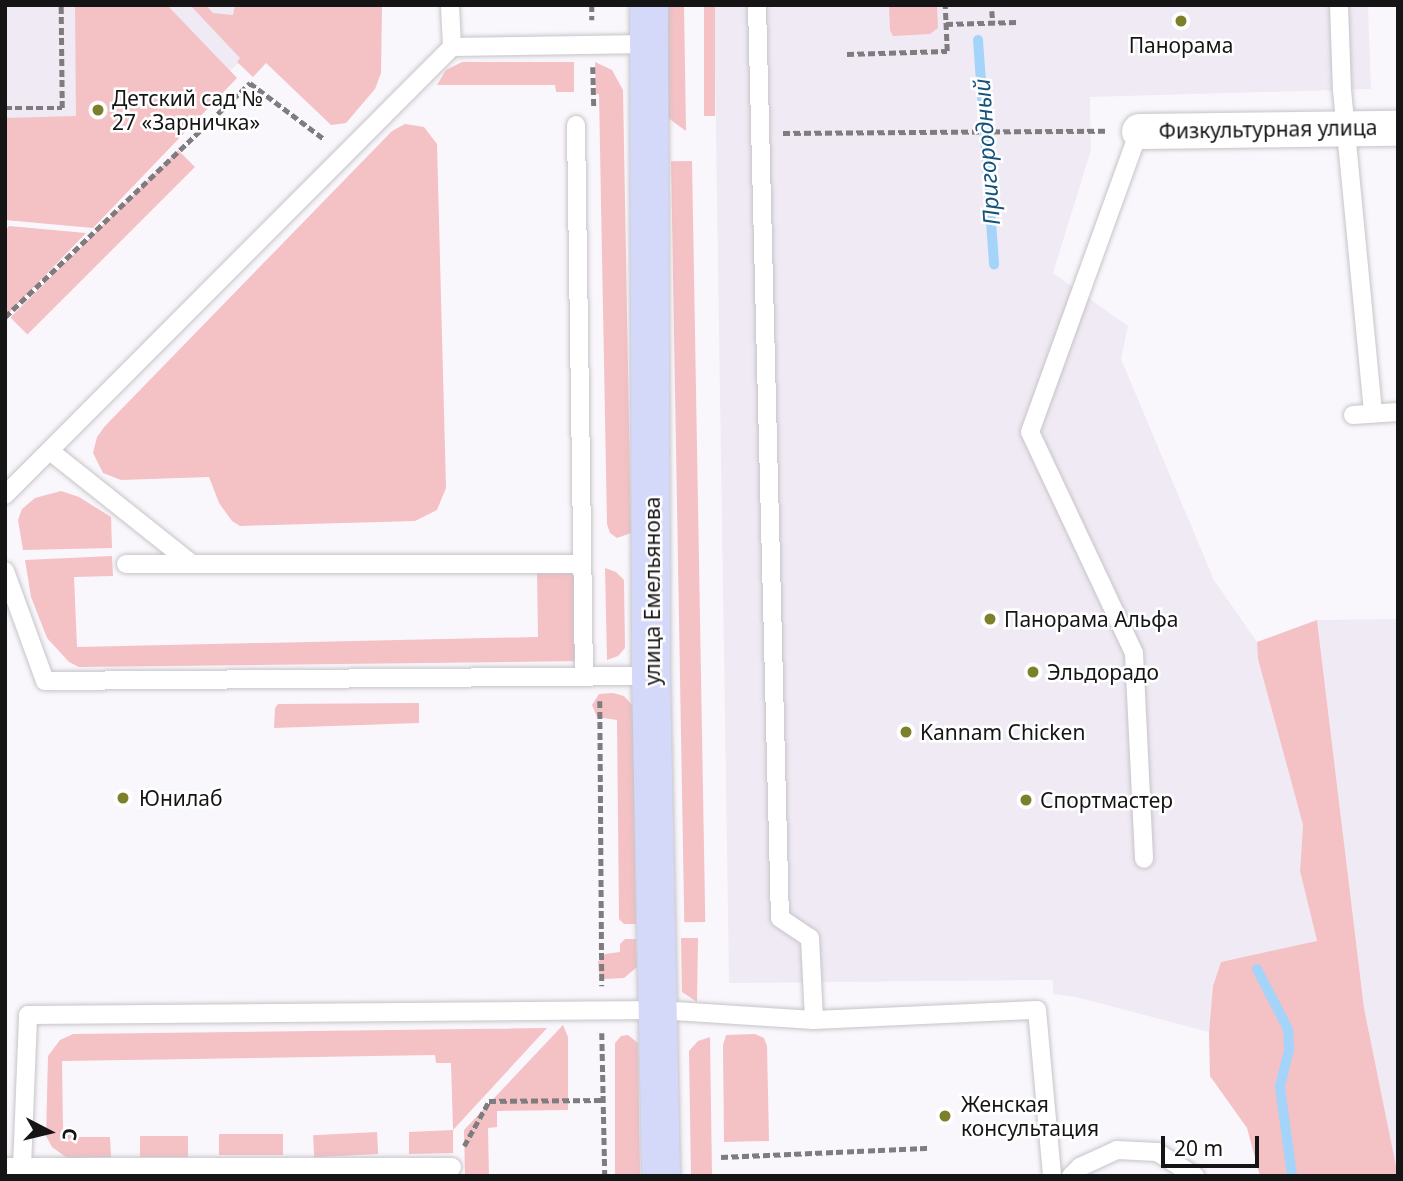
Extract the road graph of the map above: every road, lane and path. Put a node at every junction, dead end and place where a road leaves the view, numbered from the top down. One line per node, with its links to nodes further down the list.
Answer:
1 (61, 5): 14 (path)
2 (450, 5): 12 (lane)
3 (649, 5): 11 (main road, улица Емельянова)
4 (757, 5): 19 (lane)
5 (945, 5): 10 (path)
6 (1339, 5): 16 (lane)
7 (992, 11): 9 (path)
8 (1017, 22): 9 (path)
9 (993, 23): 10 (path)
10 (946, 24): 13 (path)
11 (649, 44): 12 (lane); 31 (main road, улица Емельянова)
12 (452, 47): 20 (lane)
13 (847, 54)
14 (5, 108)
15 (576, 125): 29 (lane)
16 (1346, 127): 17 (street, Физкультурная улица); 18 (street, Физкультурная улица); 23 (lane)
17 (1398, 128)
18 (1139, 131): 19 (path); 33 (lane)
19 (760, 134): 36 (lane)
20 (345, 155): 21 (path); 25 (lane)
21 (5, 317)
22 (1398, 412): 23 (lane)
23 (1373, 414): 24 (lane)
24 (1353, 415)
25 (50, 451): 26 (lane); 28 (lane)
26 (5, 495)
27 (126, 564): 28 (lane)
28 (192, 564): 29 (lane)
29 (582, 564): 32 (lane)
30 (5, 571): 32 (lane)
31 (652, 676): 32 (lane); 35 (main road, улица Емельянова)
32 (592, 677): 34 (path)
33 (1144, 859)
34 (602, 1010): 35 (lane); 37 (path); 40 (lane)
35 (659, 1010): 36 (lane); 44 (main road, улица Емельянова)
36 (814, 1020): 45 (lane)
37 (603, 1100): 41 (path); 43 (path)
38 (931, 1148): 39 (path)
39 (721, 1157)
40 (13, 1167): 42 (lane)
41 (452, 1167): 42 (lane)
42 (161, 1171)
43 (605, 1176)
44 (661, 1176)
45 (1052, 1176)
46 (1071, 1176): 47 (lane)
47 (1195, 1176)

